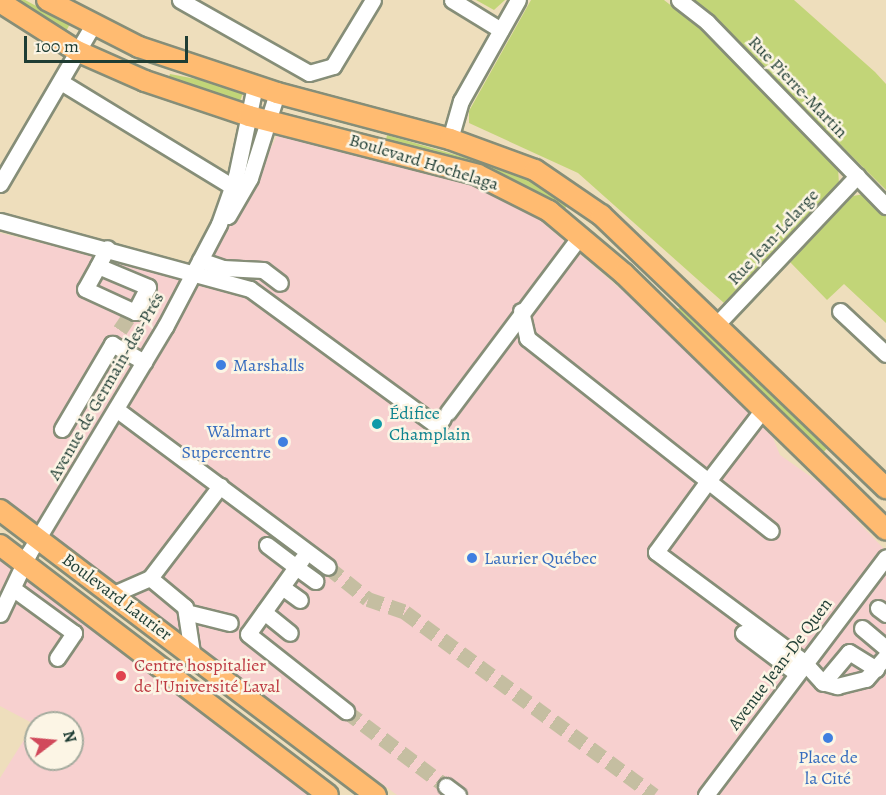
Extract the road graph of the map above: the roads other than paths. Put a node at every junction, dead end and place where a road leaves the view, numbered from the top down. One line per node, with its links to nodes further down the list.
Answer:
1 (47, 0): 8 (main road, Boulevard Hochelaga)
2 (180, 0): 3 (street)
3 (372, 0)
4 (452, 0): 9 (street)
5 (518, 0): 9 (street)
6 (679, 0): 17 (street, Rue Pierre-Martin)
7 (0, 2): 10 (main road, Boulevard Hochelaga)
8 (93, 25): 10 (street); 12 (main road, Boulevard Hochelaga)
9 (501, 30): 16 (street)
10 (77, 51): 11 (street); 14 (main road, Boulevard Hochelaga)
11 (61, 82): 18 (street); 19 (street)
12 (255, 86): 13 (main road, Boulevard Hochelaga); 14 (street, Avenue de Germain-des-Prés)
13 (277, 93): 15 (street, Avenue de Germain-des-Prés); 16 (main road, Boulevard Hochelaga)
14 (249, 116): 15 (main road, Boulevard Hochelaga); 19 (street, Avenue de Germain-des-Prés)
15 (269, 120): 23 (street, Avenue de Germain-des-Prés); 24 (main road, Boulevard Hochelaga)
16 (450, 138): 21 (main road, Boulevard Hochelaga)
17 (857, 177): 20 (street, Rue Pierre-Martin); 34 (street, Rue Jean-Lelarge)
18 (0, 184)
19 (233, 187): 23 (street, Avenue de Germain-des-Prés)
20 (886, 206)
21 (601, 215): 24 (main road); 34 (main road, Boulevard Hochelaga)
22 (0, 221): 25 (street)
23 (219, 224): 26 (street, Avenue de Germain-des-Prés)
24 (581, 235): 31 (street); 39 (main road, Boulevard Hochelaga)
25 (107, 248): 26 (street); 27 (street)
26 (197, 265): 28 (street); 29 (street); 37 (street, Avenue de Germain-des-Prés)
27 (98, 266): 33 (street); 33 (street)
28 (231, 282): 30 (street); 31 (street)
29 (280, 284)
30 (287, 300)
31 (521, 311): 41 (street)
32 (840, 312): 36 (street)
33 (127, 320): 35 (street)
34 (717, 324): 43 (main road, Boulevard Hochelaga)
35 (112, 344): 37 (street); 40 (street)
36 (886, 354)
37 (144, 363): 38 (street, Avenue de Germain-des-Prés)
38 (116, 409): 42 (street); 47 (street, Avenue de Germain-des-Prés)
39 (760, 412): 41 (street); 45 (main road, Boulevard Hochelaga)
40 (62, 429)
41 (708, 481): 46 (street); 72 (street)
42 (220, 486): 50 (street); 55 (street)
43 (886, 488)
44 (0, 510): 47 (main road, Boulevard Laurier)
45 (886, 530)
46 (771, 531)
47 (39, 538): 52 (street, Avenue de Germain-des-Prés); 59 (main road, Boulevard Laurier)
48 (0, 545): 52 (main road, Boulevard Laurier)
49 (267, 545): 53 (street)
50 (308, 551): 53 (street); 54 (street)
51 (886, 557): 72 (street, Avenue Jean-De Quen)
52 (27, 566): 58 (street, Avenue de Germain-des-Prés); 76 (main road, Boulevard Laurier)
53 (296, 567): 56 (street); 57 (street)
54 (328, 567)
55 (150, 578): 59 (street); 61 (street)
56 (315, 581)
57 (282, 587): 60 (street); 62 (street)
58 (15, 590): 63 (street, Avenue de Germain-des-Prés); 71 (street)
59 (111, 595): 69 (main road, Boulevard Laurier)
60 (300, 600)
61 (186, 612): 64 (street); 69 (street)
62 (264, 612): 66 (street); 75 (street)
63 (0, 614)
64 (230, 623)
65 (862, 628): 68 (street)
66 (290, 633)
67 (744, 633): 72 (street)
68 (886, 648)
69 (192, 653): 77 (main road, Boulevard Laurier)
70 (886, 657): 73 (street)
71 (57, 658)
72 (800, 667): 74 (street); 78 (street, Avenue Jean-De Quen)
73 (876, 669): 74 (street); 74 (street)
74 (824, 683)
75 (346, 711)
76 (328, 795)
77 (376, 795)
78 (706, 795)

